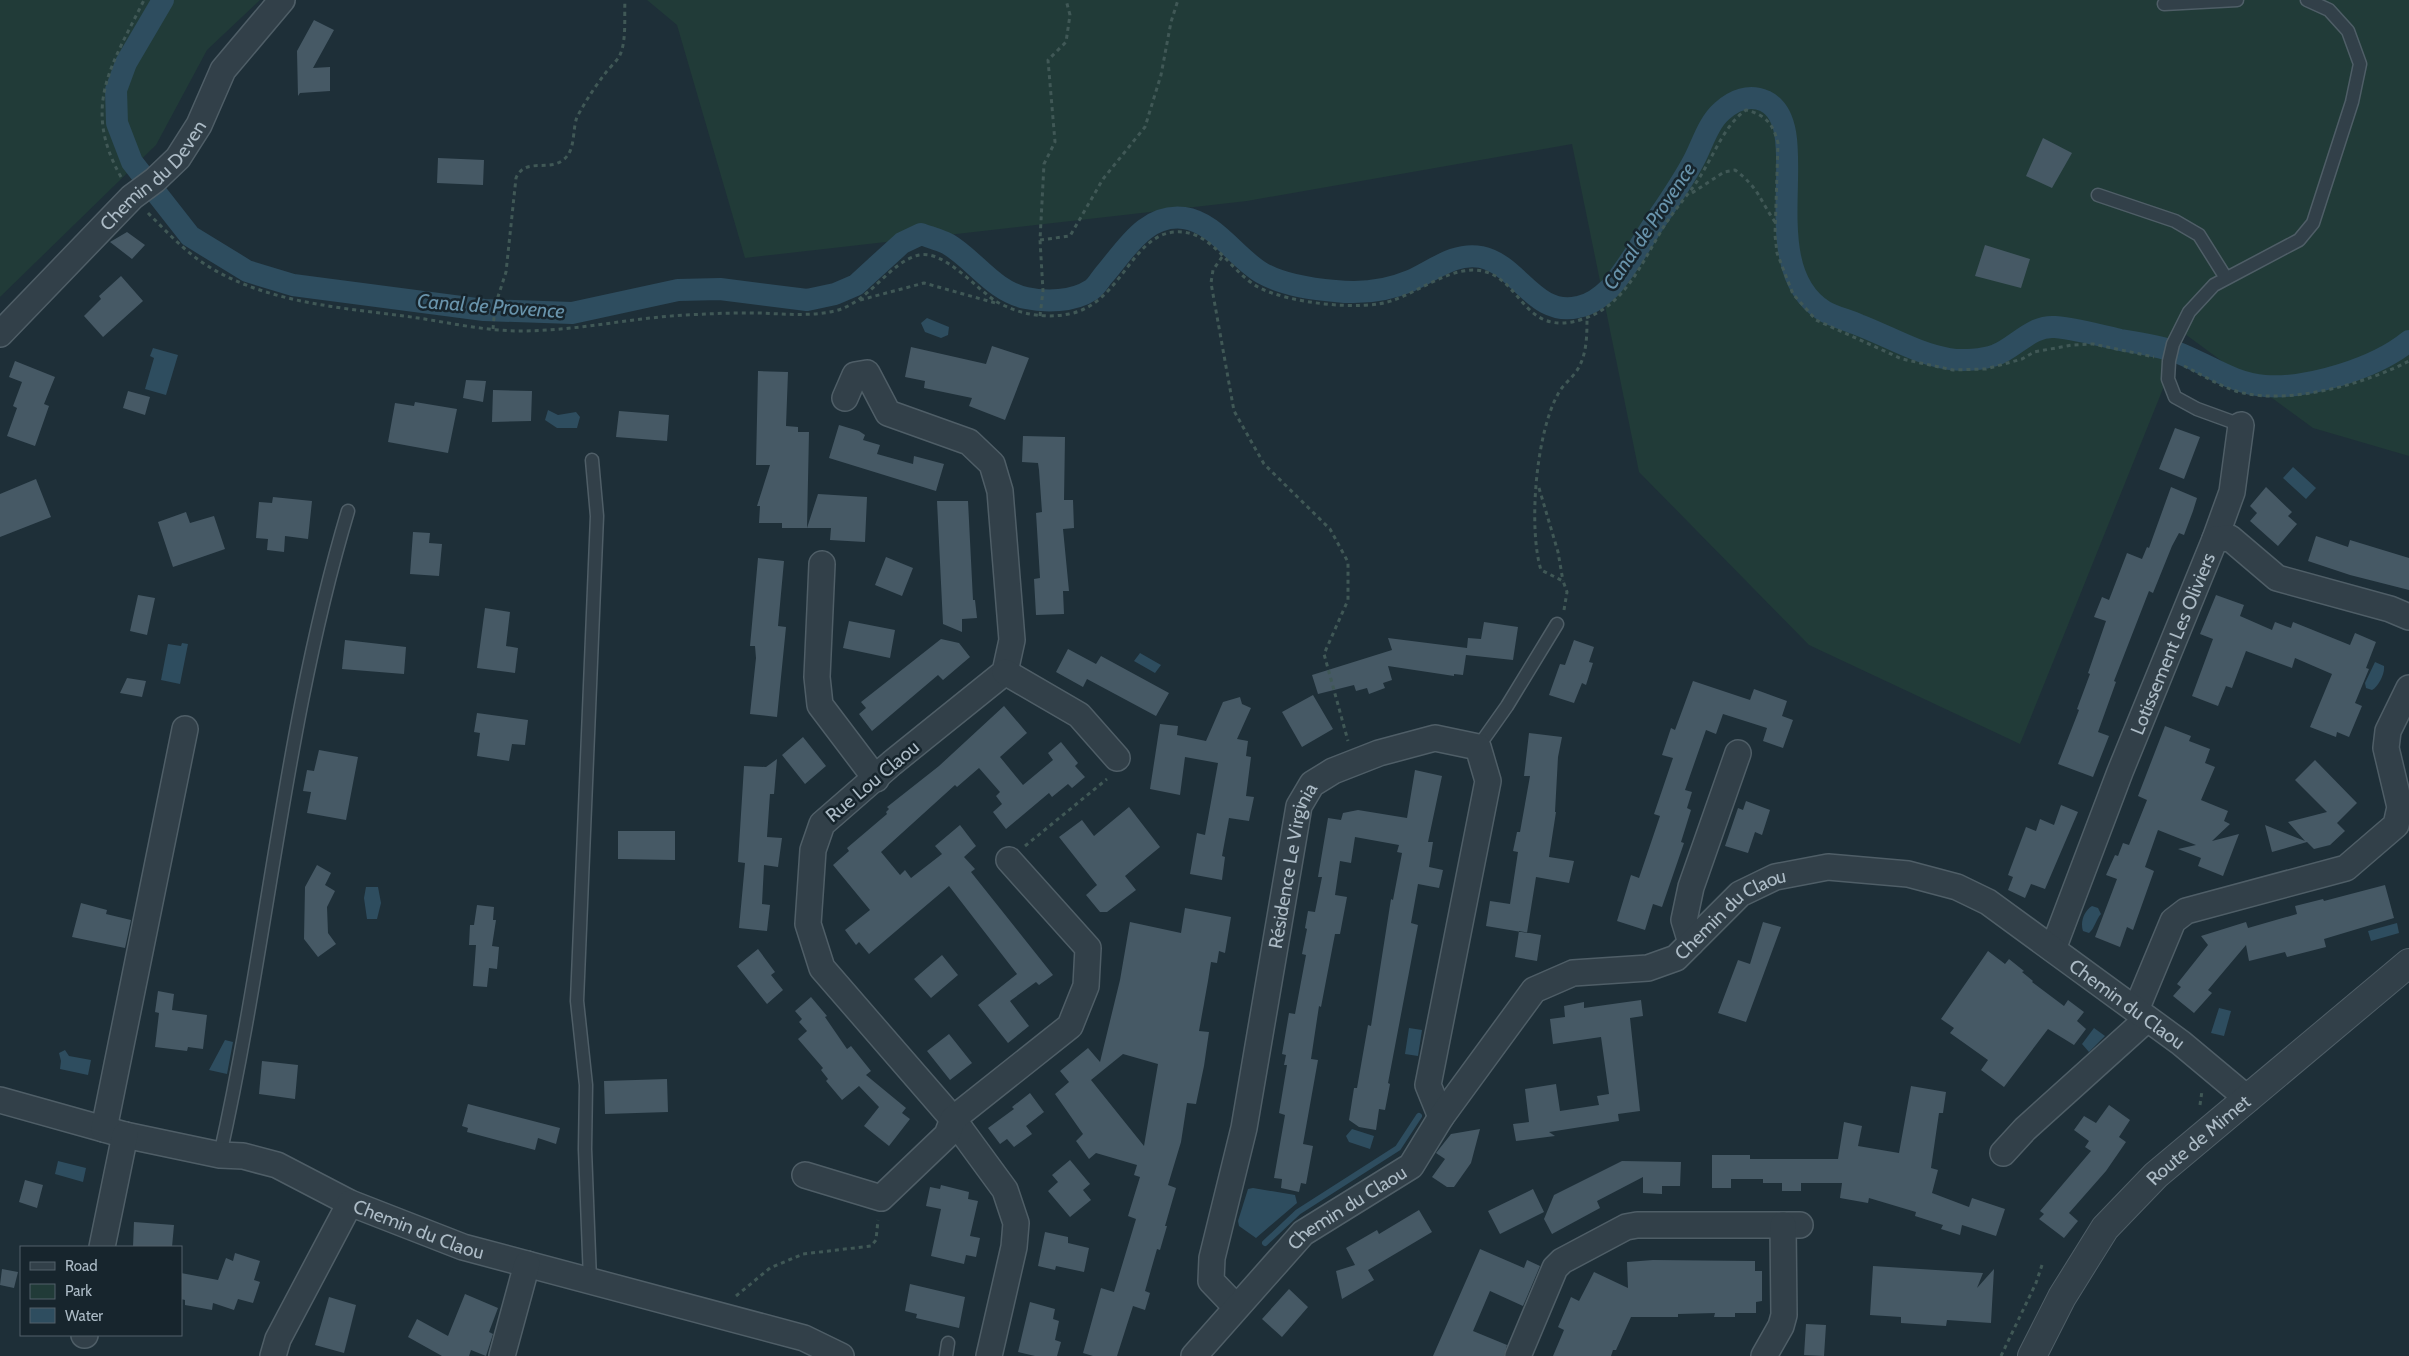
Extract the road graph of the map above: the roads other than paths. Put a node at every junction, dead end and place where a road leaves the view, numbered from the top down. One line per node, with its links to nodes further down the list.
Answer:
1 (282, 0): 7 (street, Chemin du Deven)
2 (2237, 0): 4 (lane)
3 (2307, 0): 6 (lane)
4 (2164, 4)
5 (2098, 195): 6 (lane)
6 (2226, 278): 9 (lane)
7 (0, 334)
8 (845, 398): 16 (street)
9 (2241, 425): 12 (street)
10 (592, 460): 39 (lane)
11 (348, 511): 34 (lane)
12 (2215, 539): 14 (street, Lotissement Les Oliviers); 25 (street, Lotissement Les Oliviers)
13 (822, 564): 22 (street)
14 (2409, 618)
15 (1557, 624): 19 (lane)
16 (1005, 672): 21 (street); 22 (street, Rue Lou Claou)
17 (2409, 688): 27 (street)
18 (185, 729): 32 (street)
19 (1478, 747): 30 (street); 40 (street, Résidence Le Virginia)
20 (1738, 753): 24 (street)
21 (1117, 758)
22 (876, 779): 31 (street, Rue Lou Claou)
23 (1009, 860): 31 (street)
24 (1691, 943): 25 (street, Chemin du Claou); 30 (street, Chemin du Claou)
25 (2053, 949): 27 (street, Chemin du Claou)
26 (2409, 963): 28 (street, Route de Mimet)
27 (2142, 1014): 28 (street, Chemin du Claou); 33 (street)
28 (2248, 1099): 50 (street, Route de Mimet)
29 (0, 1100): 32 (street, Chemin du Claou)
30 (1441, 1116): 40 (street, Chemin du Claou)
31 (953, 1119): 35 (street); 46 (street, Rue Lou Claou)
32 (115, 1132): 34 (street, Chemin du Claou); 37 (street)
33 (2003, 1153)
34 (220, 1155): 36 (street, Chemin du Claou)
35 (805, 1175)
36 (350, 1203): 38 (street, Chemin du Claou); 42 (street)
37 (102, 1246)
38 (527, 1264): 39 (street, Chemin du Claou); 43 (street)
39 (590, 1280): 44 (street, Chemin du Claou)
40 (1236, 1307): 47 (street, Chemin du Claou)
41 (948, 1343): 45 (lane)
42 (274, 1356)
43 (502, 1356)
44 (841, 1356)
45 (946, 1356)
46 (989, 1356)
47 (1194, 1356)
48 (1518, 1356): 49 (street)
49 (1764, 1356)
50 (2032, 1356)

